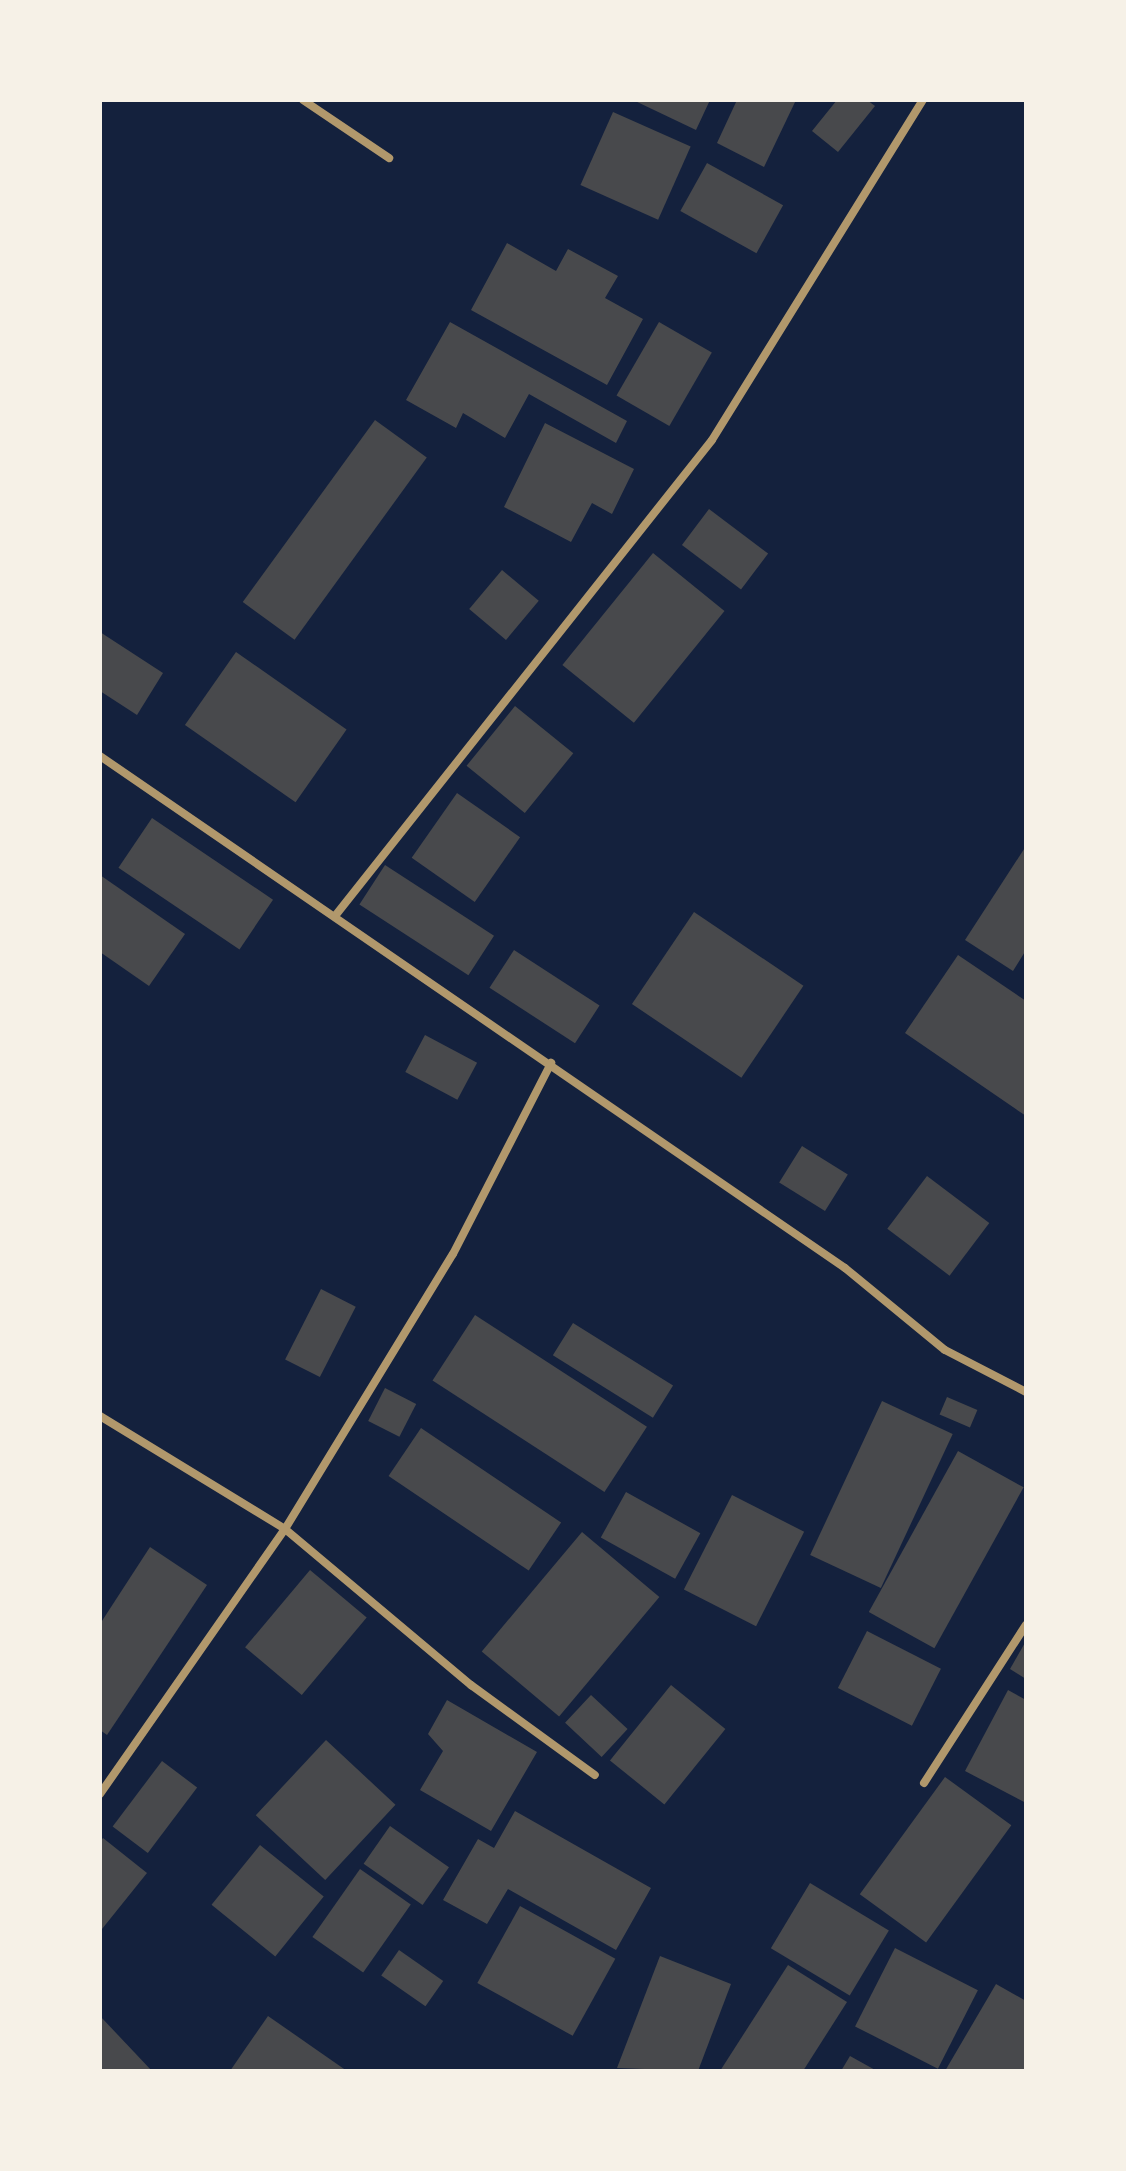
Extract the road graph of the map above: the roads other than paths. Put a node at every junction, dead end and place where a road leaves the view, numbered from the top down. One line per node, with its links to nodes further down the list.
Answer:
1 (303, 100): 3 (street)
2 (923, 100): 5 (street)
3 (389, 158)
4 (100, 756): 5 (street)
5 (335, 916): 6 (street)
6 (551, 1063): 7 (street); 9 (street)
7 (1026, 1392)
8 (100, 1416): 9 (street)
9 (285, 1529): 11 (street); 13 (street)
10 (1026, 1625): 12 (street)
11 (595, 1775)
12 (924, 1783)
13 (100, 1794)

